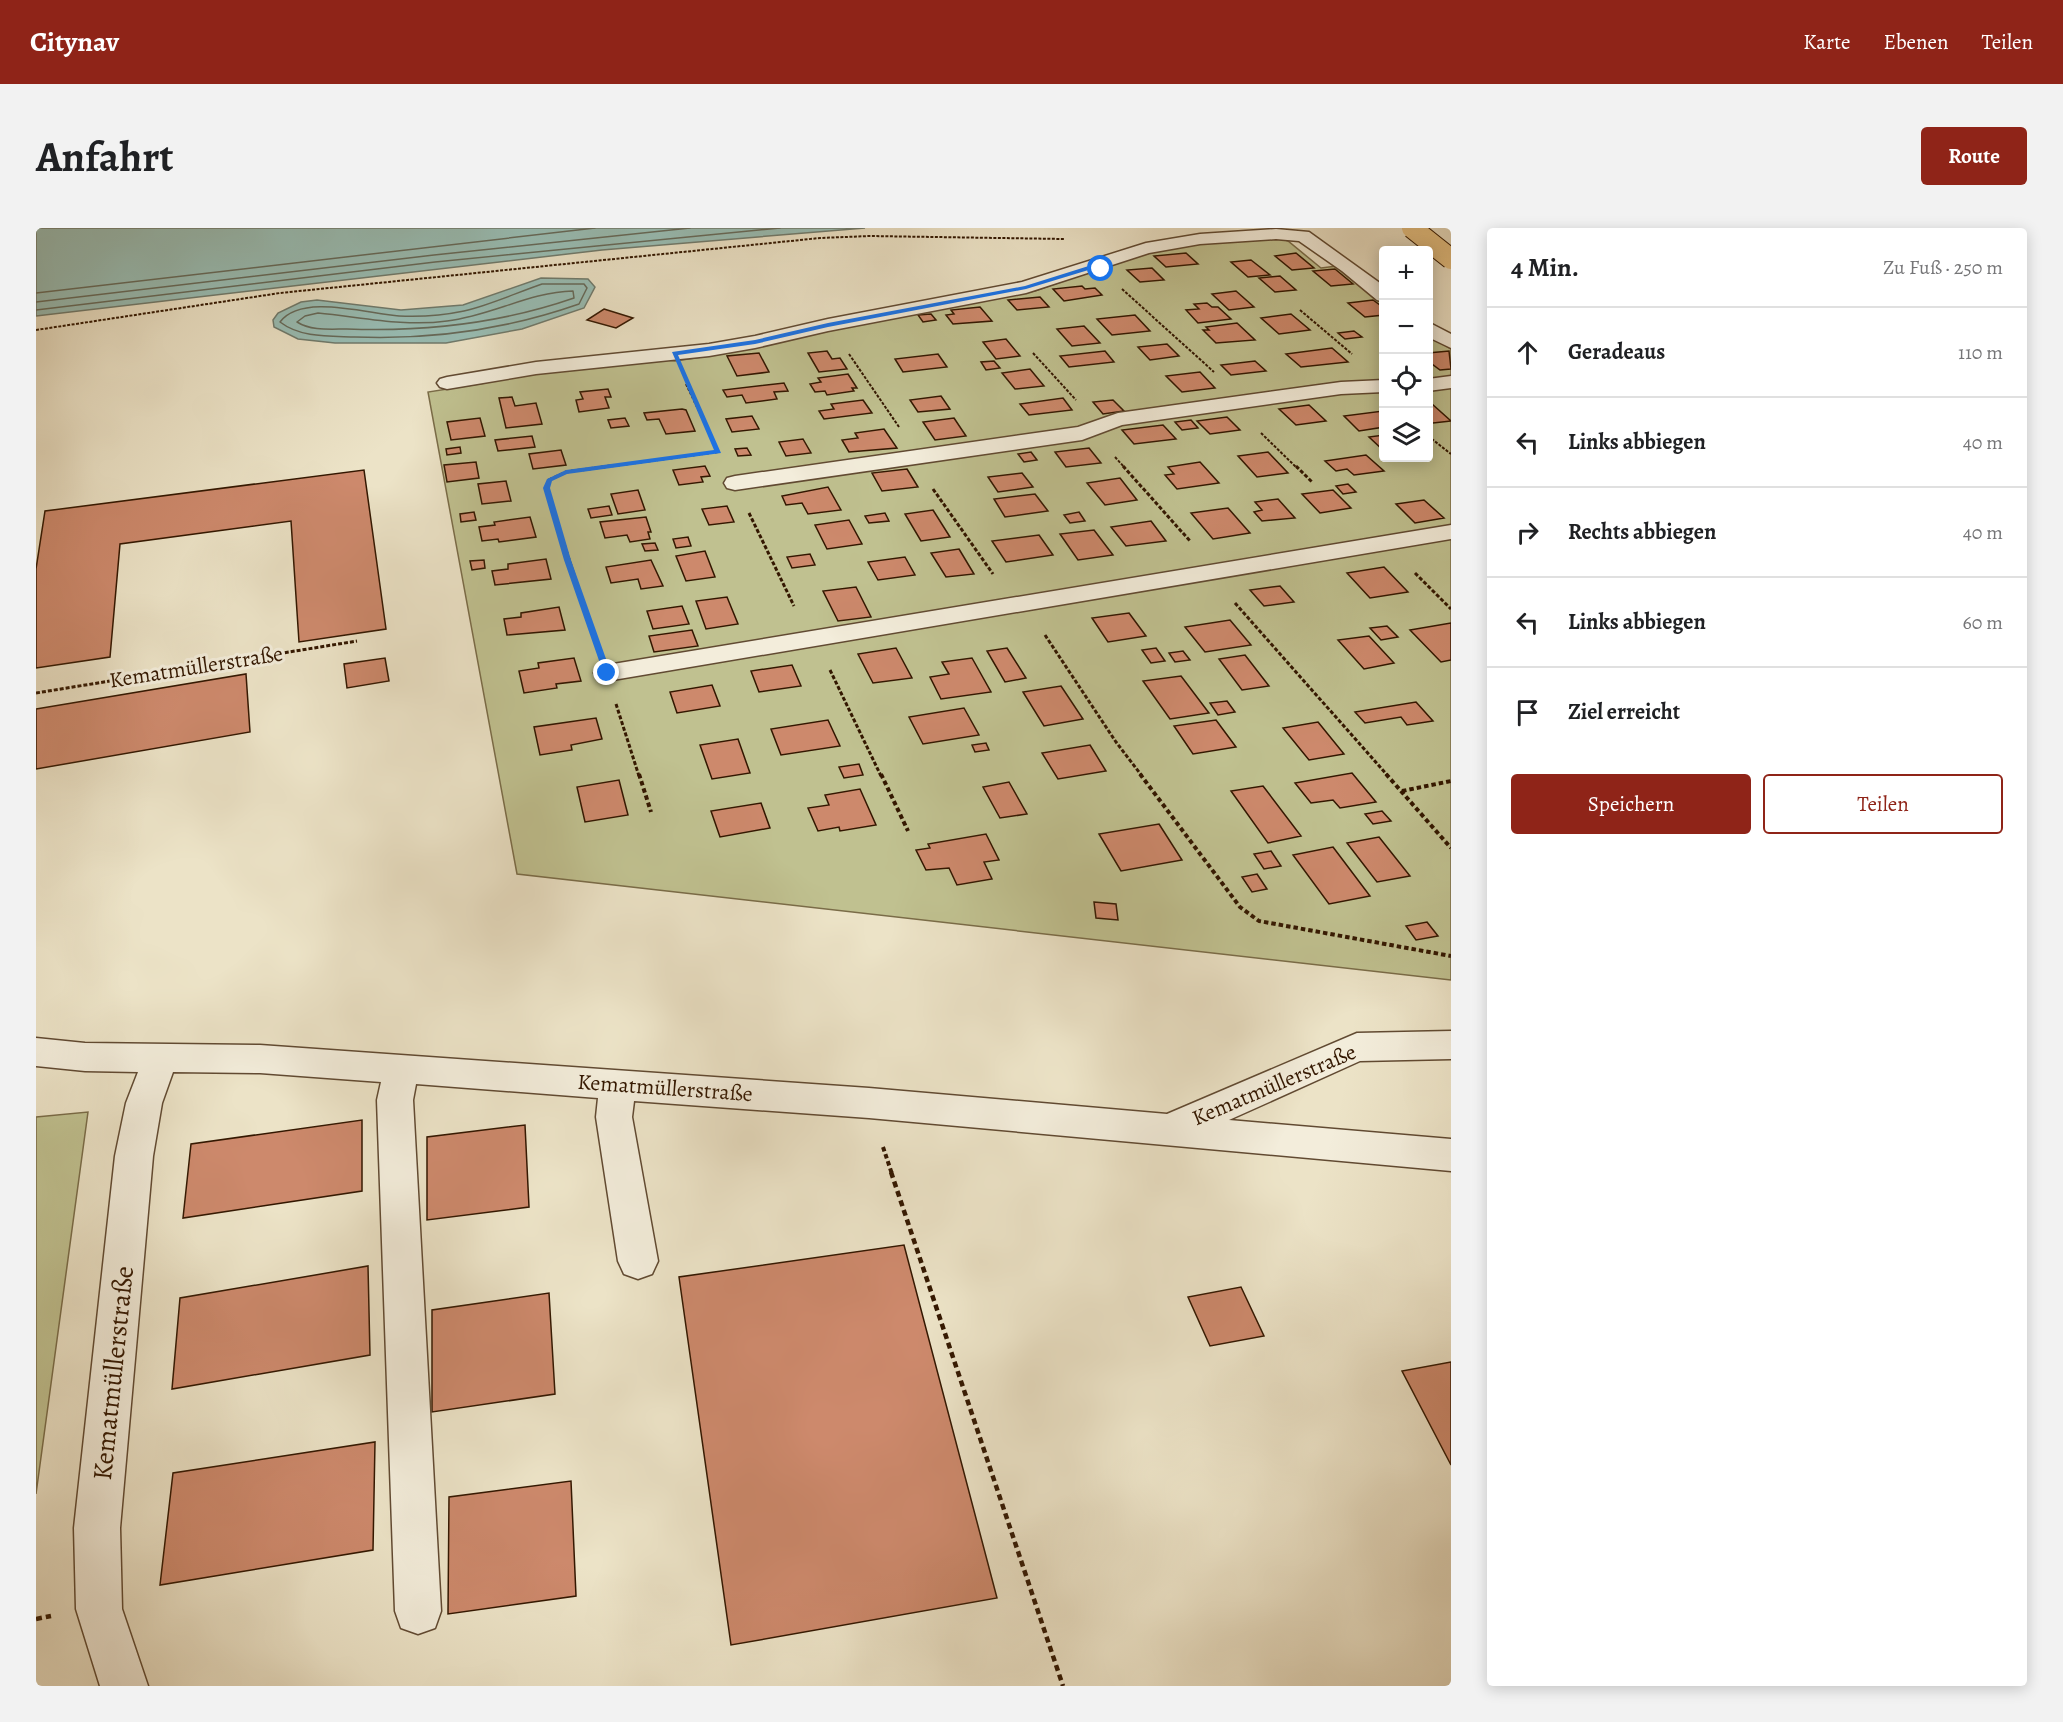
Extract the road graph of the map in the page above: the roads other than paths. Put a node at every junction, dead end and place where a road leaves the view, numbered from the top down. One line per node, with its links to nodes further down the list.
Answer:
1 (1412, 228): 2 (main road, bridge)
2 (1451, 259)
3 (1379, 293): 7 (street)
4 (1433, 331): 5 (street)
5 (1451, 342)
6 (1451, 382): 8 (street)
7 (447, 383)
8 (1433, 384)
9 (1379, 386): 10 (street)
10 (735, 483)
11 (1451, 532): 12 (street)
12 (607, 673)
13 (1451, 1045): 18 (street, Kematmüllerstraße)
14 (36, 1052): 15 (street, Kematmüllerstraße)
15 (160, 1060): 16 (street, Kematmüllerstraße); 22 (street, Kematmüllerstraße)
16 (401, 1069): 17 (street, Kematmüllerstraße); 21 (street)
17 (618, 1085): 18 (street, Kematmüllerstraße); 20 (street)
18 (1169, 1129): 19 (street, Kematmüllerstraße)
19 (1451, 1155)
20 (638, 1261)
21 (418, 1611)
22 (124, 1686)

